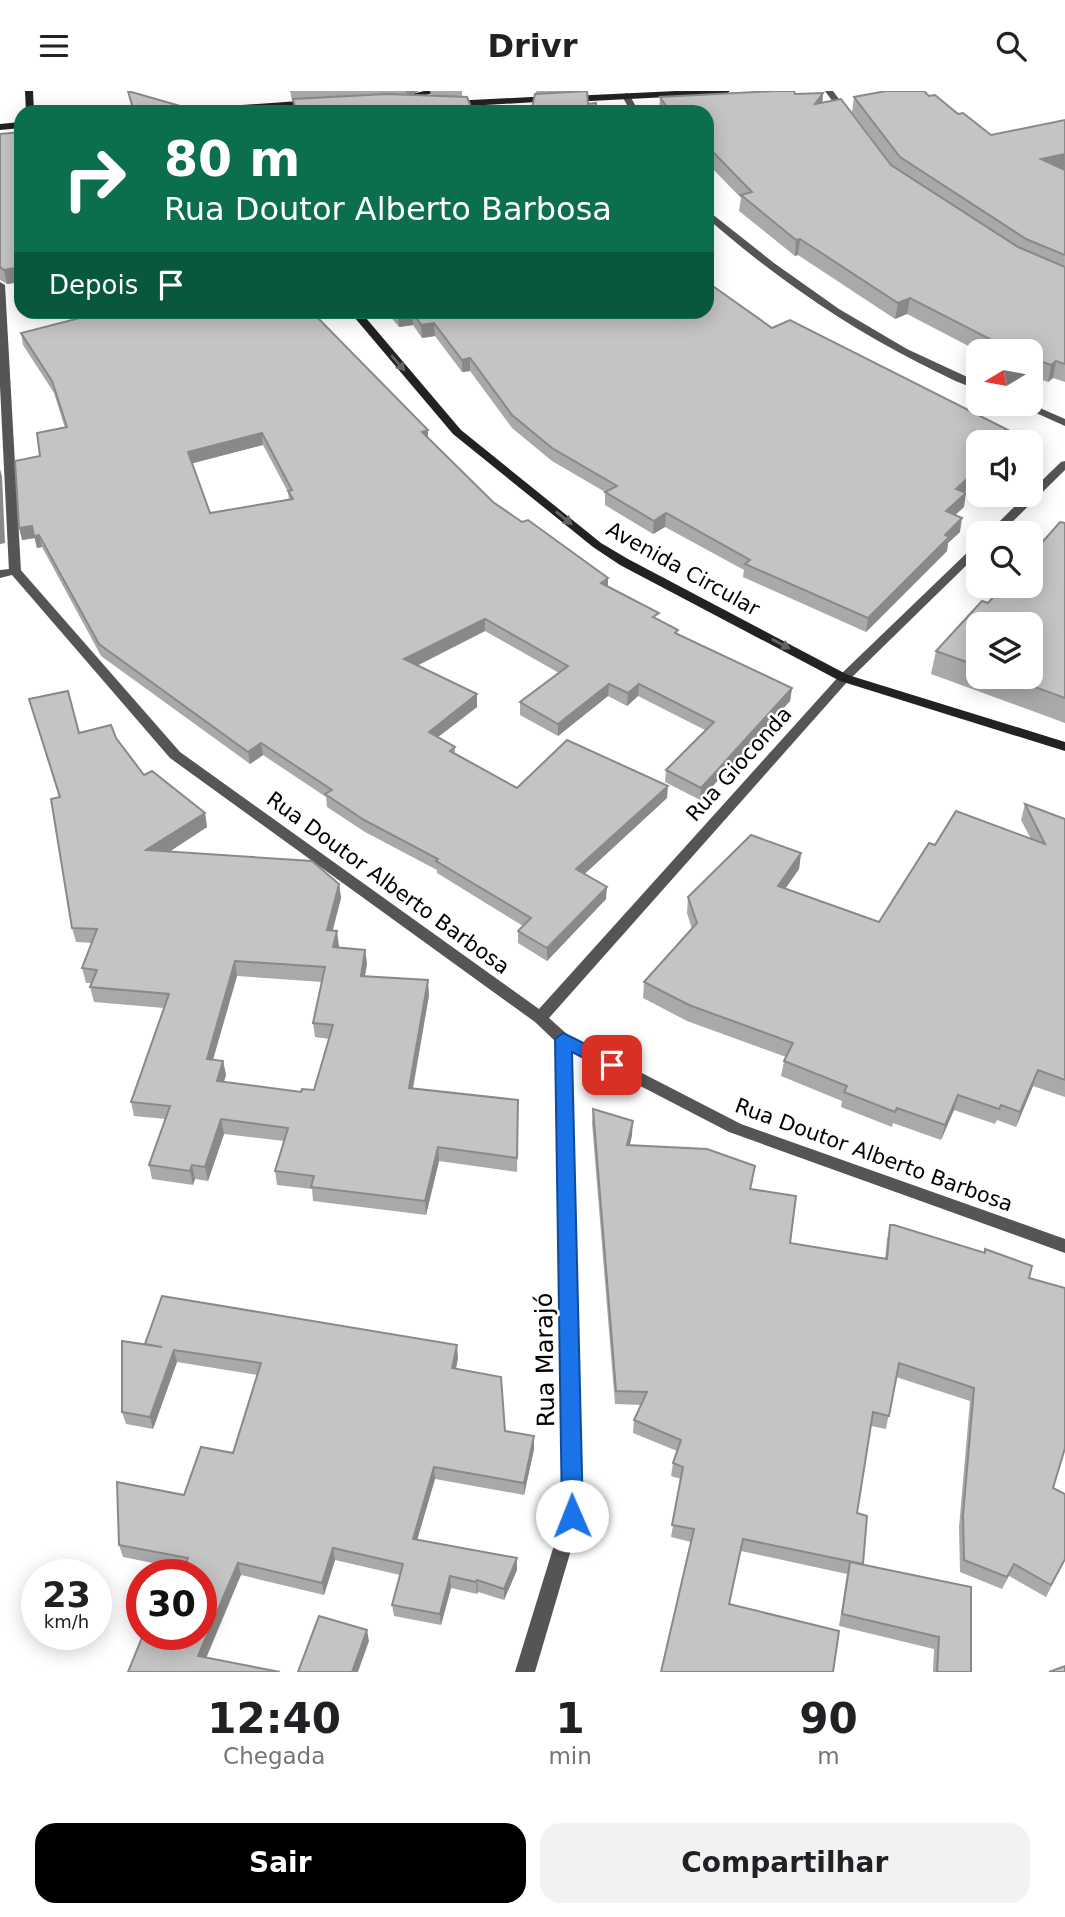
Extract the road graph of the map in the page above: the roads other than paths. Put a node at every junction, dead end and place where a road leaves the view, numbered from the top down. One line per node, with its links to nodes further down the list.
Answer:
1 (439, 91): 4 (street)
2 (726, 91): 4 (street)
3 (829, 91): 8 (street)
4 (626, 96): 7 (street)
5 (326, 103): 6 (street)
6 (263, 105)
7 (631, 105)
8 (853, 123)
9 (714, 219): 12 (street)
10 (0, 285): 18 (street, Rua Doutor Alberto Barbosa)
11 (361, 319): 19 (street, Avenida Circular, one-way to 19)
12 (966, 380)
13 (1043, 414): 14 (street)
14 (1065, 423)
15 (1065, 464): 16 (street)
16 (1006, 521)
17 (966, 560): 19 (street, Rua Gioconda)
18 (8, 573): 21 (street, Rua Doutor Alberto Barbosa)
19 (844, 678): 20 (street, Avenida Circular); 21 (street, Rua Gioconda)
20 (1065, 747)
21 (540, 1018): 22 (street, Rua Doutor Alberto Barbosa)
22 (563, 1039): 23 (street, Rua Doutor Alberto Barbosa); 24 (street, Rua Marajó)
23 (1065, 1246)
24 (525, 1672)

